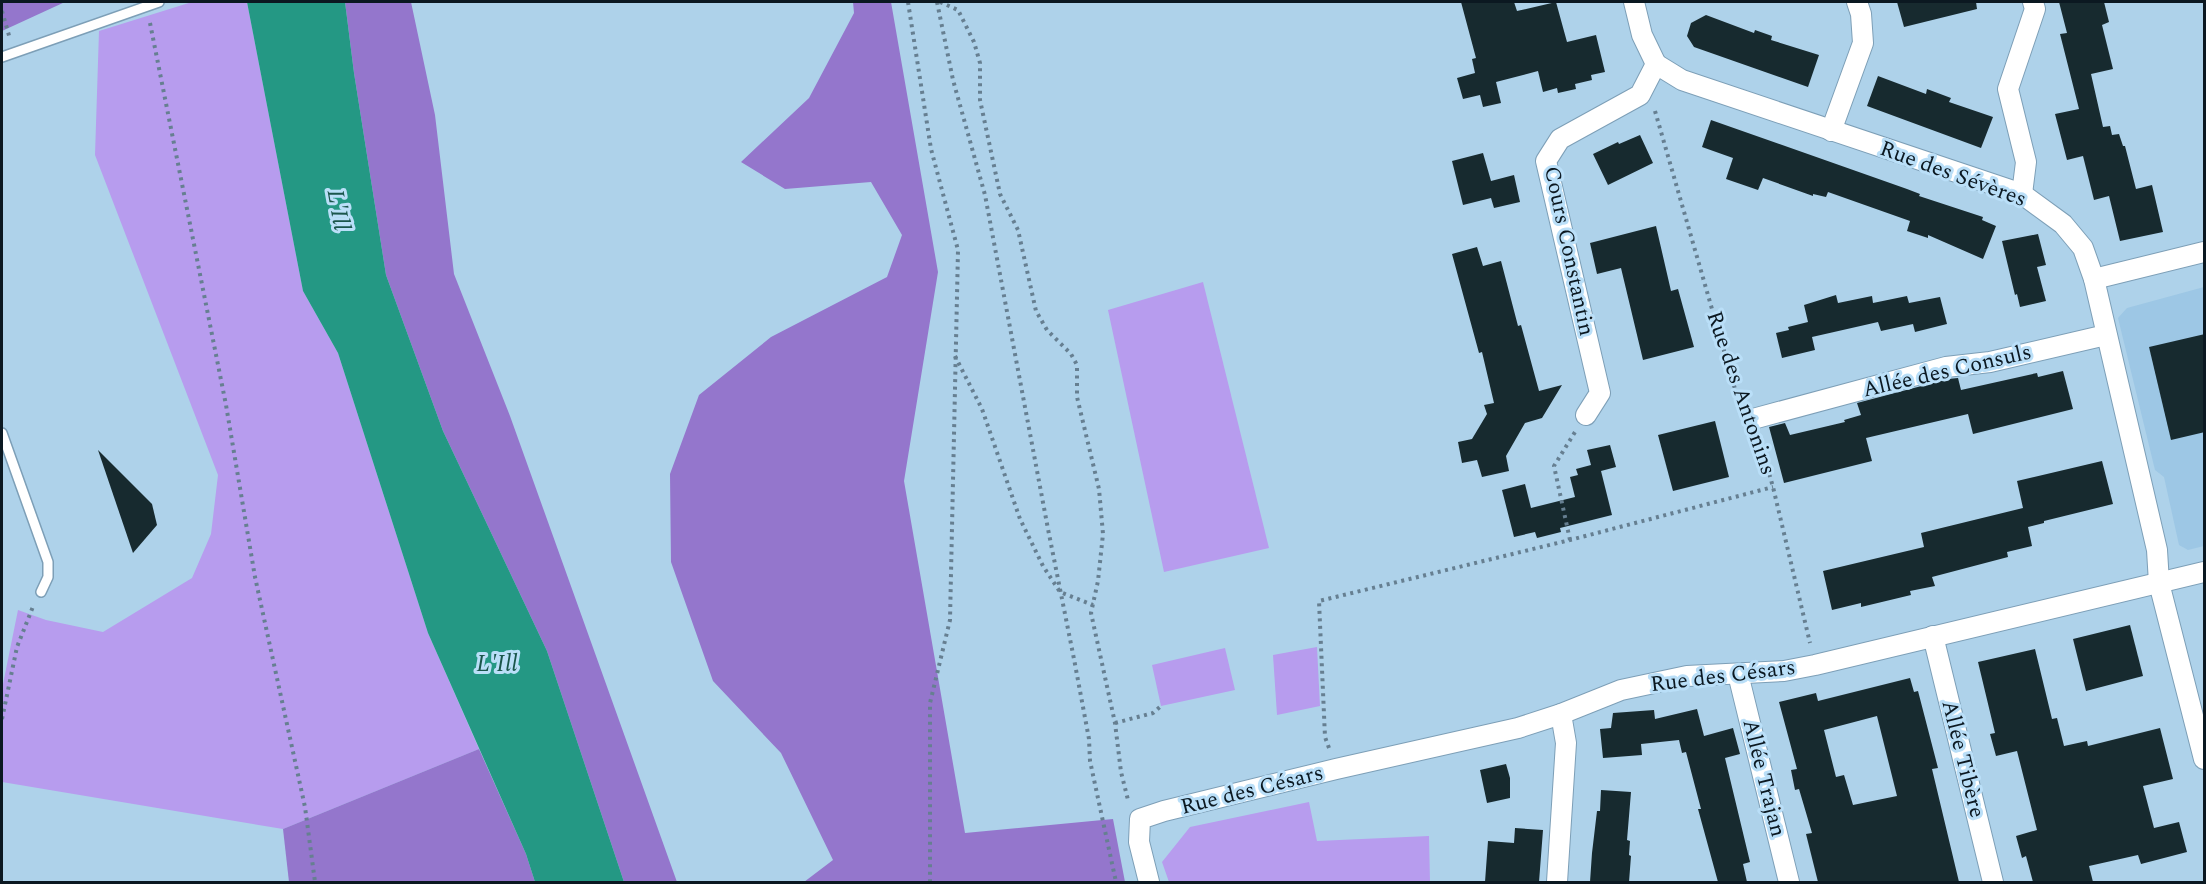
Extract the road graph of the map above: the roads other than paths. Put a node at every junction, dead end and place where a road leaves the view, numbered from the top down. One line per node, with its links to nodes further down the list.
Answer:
1 (159, 2): 5 (lane)
2 (1634, 2): 6 (street)
3 (1857, 2): 7 (street)
4 (2033, 2): 8 (street)
5 (2, 57)
6 (1656, 64): 7 (street, Rue des Sévères); 12 (street, Cours Constantin)
7 (1832, 131): 8 (street, Rue des Sévères)
8 (2022, 194): 10 (street, Rue des Sévères)
9 (2205, 252): 10 (street)
10 (2094, 279): 11 (street, Rue des Sévères)
11 (2106, 335): 13 (street, Allée des Consuls); 16 (street, Rue des Sévères)
12 (1586, 415)
13 (1753, 419)
14 (2, 433): 17 (lane)
15 (2205, 572): 16 (street, Rue des Césars)
16 (2159, 583): 18 (street, Rue des Césars); 21 (street, Rue des Sévères)
17 (41, 592)
18 (1933, 636): 19 (street, Rue des Césars); 25 (street, Allée Tibère)
19 (1738, 674): 20 (street, Rue des Césars); 24 (street, Allée Trajan)
20 (1561, 714): 22 (street, Rue des Césars); 23 (street)
21 (2205, 759)
22 (1149, 882)
23 (1557, 882)
24 (1789, 882)
25 (1994, 882)

